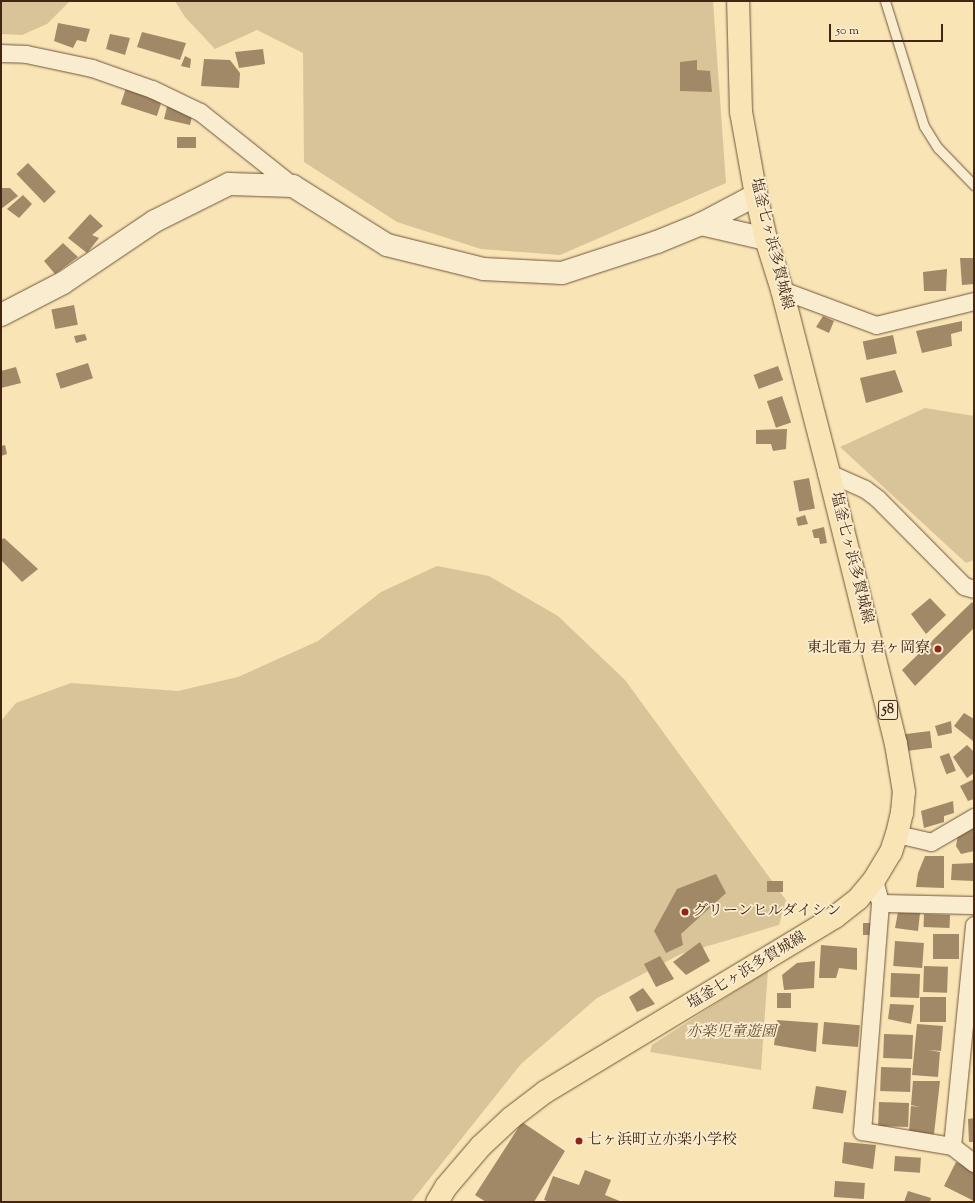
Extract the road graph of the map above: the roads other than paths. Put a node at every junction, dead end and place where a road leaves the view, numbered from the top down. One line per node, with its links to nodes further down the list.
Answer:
1 (738, 1): 6 (main road, 塩釜七ヶ浜多賀城線 / 58)
2 (885, 1): 4 (lane)
3 (1, 53): 5 (street)
4 (974, 185)
5 (293, 186): 7 (street); 11 (street)
6 (756, 195): 7 (street); 8 (main road, 塩釜七ヶ浜多賀城線 / 58)
7 (700, 224): 8 (street)
8 (766, 239): 9 (main road, 塩釜七ヶ浜多賀城線 / 58)
9 (782, 290): 10 (street); 12 (main road, 塩釜七ヶ浜多賀城線 / 58)
10 (974, 301)
11 (1, 315)
12 (829, 473): 13 (street); 15 (main road, 塩釜七ヶ浜多賀城線 / 58)
13 (974, 589)
14 (974, 817): 15 (street)
15 (897, 834): 16 (main road, 塩釜七ヶ浜多賀城線 / 58)
16 (874, 880): 17 (street); 23 (main road, 塩釜七ヶ浜多賀城線 / 58)
17 (880, 903): 18 (street); 21 (street)
18 (974, 905)
19 (974, 925): 20 (street)
20 (968, 1048): 21 (street)
21 (952, 1146): 22 (street)
22 (974, 1163)
23 (437, 1202)

